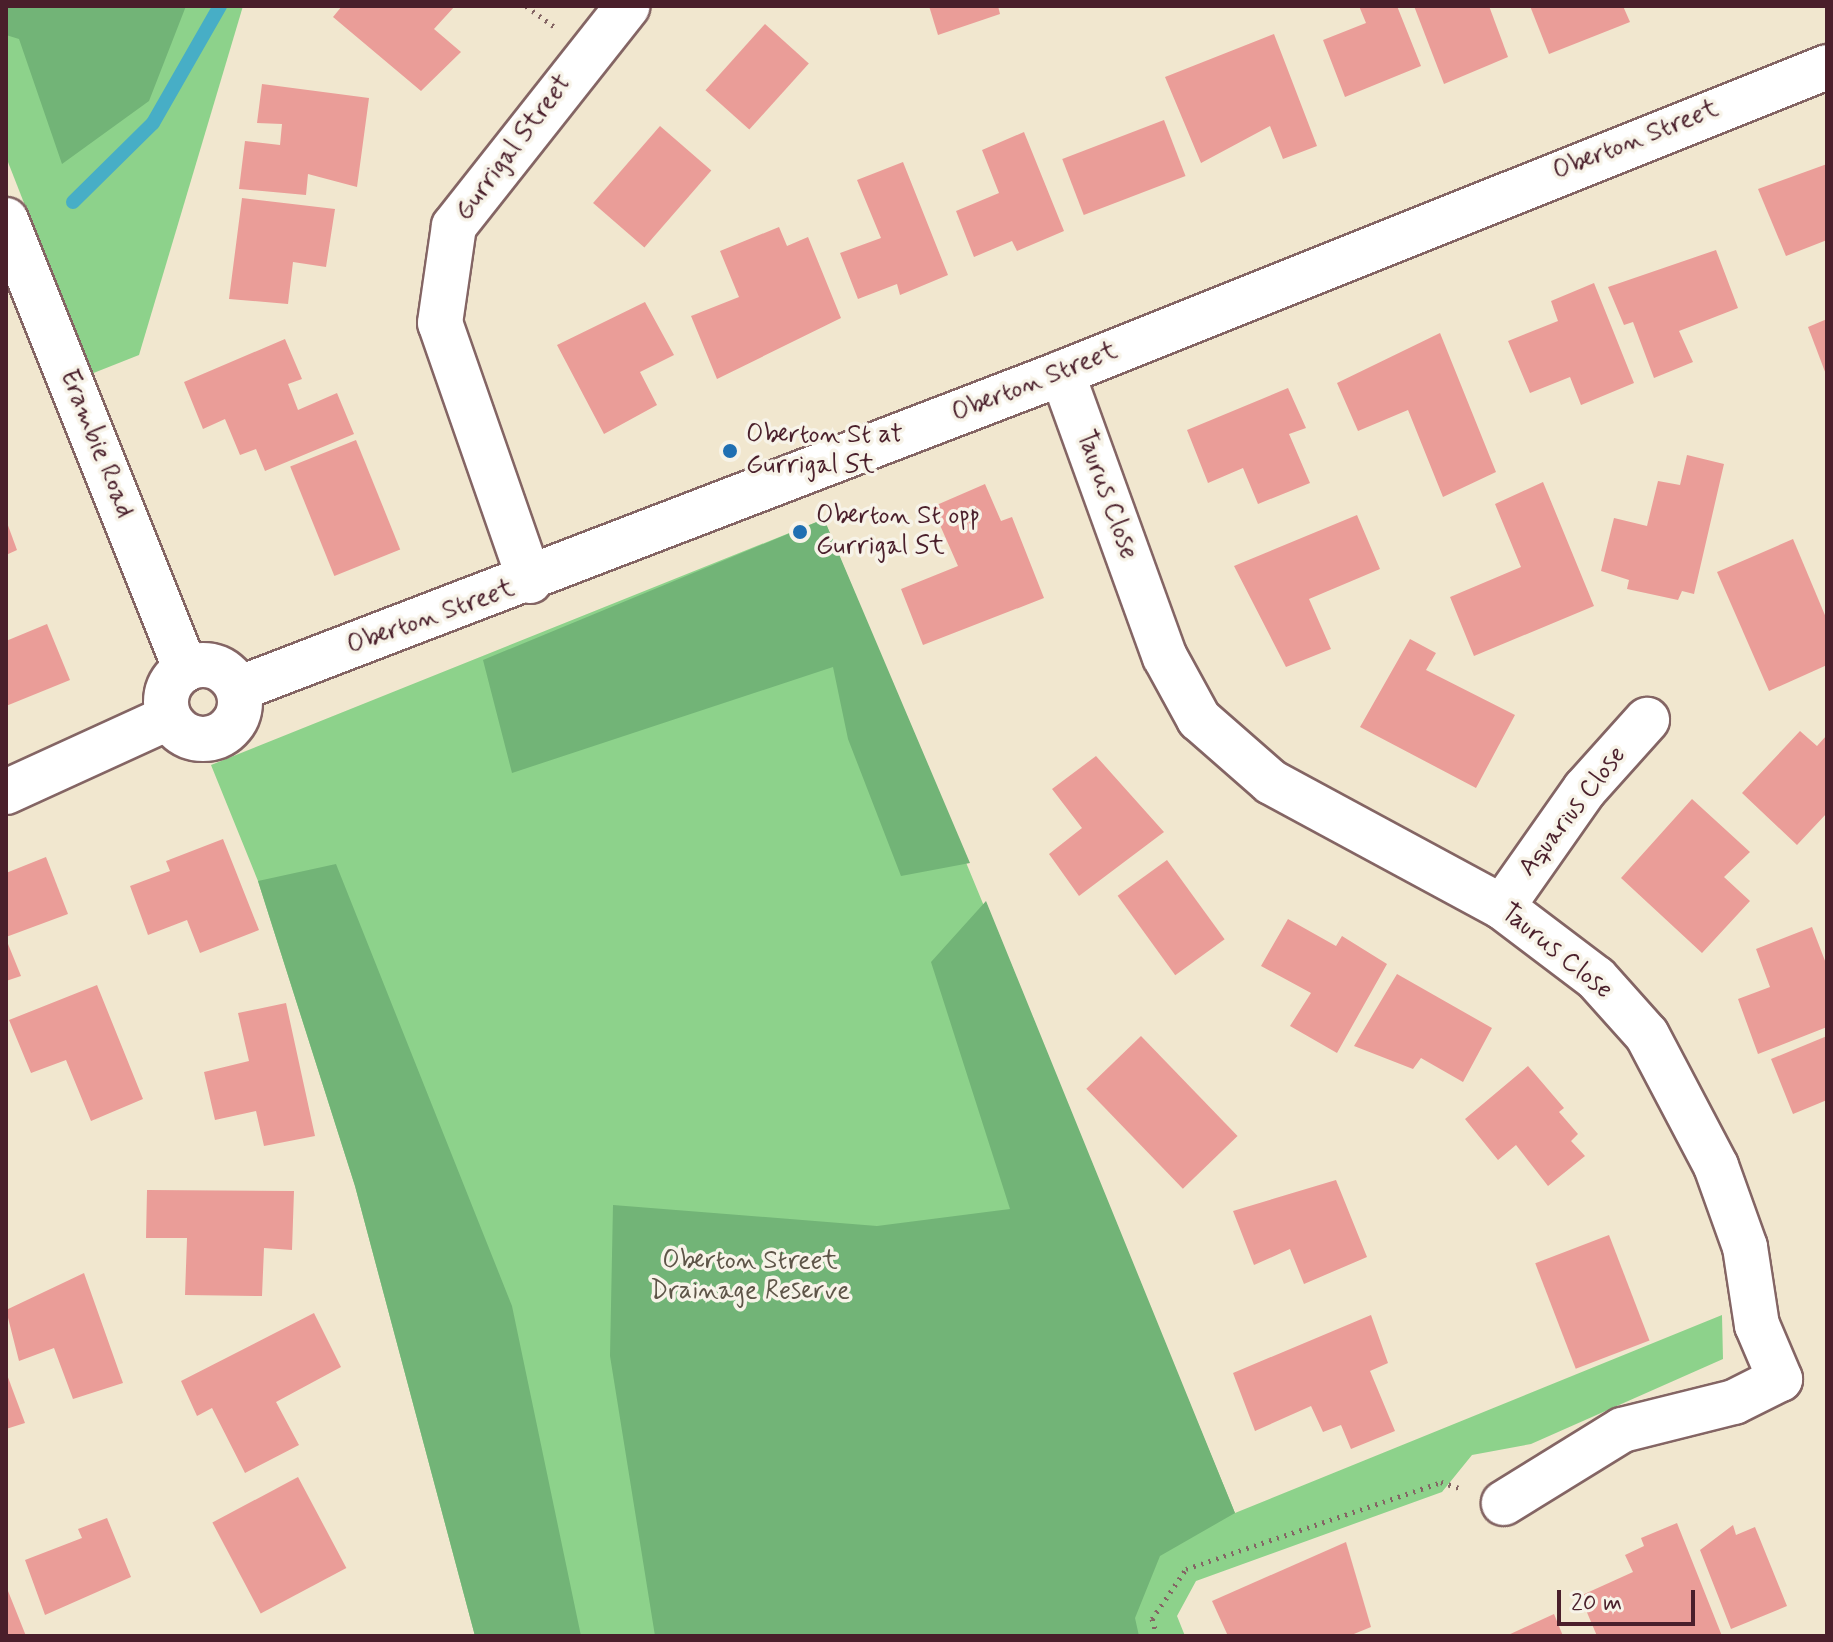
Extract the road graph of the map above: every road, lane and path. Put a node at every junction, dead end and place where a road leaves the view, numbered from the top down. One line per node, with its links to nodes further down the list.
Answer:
1 (628, 6): 5 (street, Gurrigal Street)
2 (1827, 67): 4 (street, Oberton Street)
3 (6, 220): 6 (street, Erambie Road)
4 (1062, 373): 5 (street, Oberton Street); 11 (street, Taurus Close)
5 (530, 581): 7 (street, Oberton Street)
6 (186, 669): 7 (street); 8 (street)
7 (238, 689): 8 (street)
8 (168, 718): 10 (street)
9 (1647, 720): 11 (street, Aquarius Close)
10 (6, 792)
11 (1502, 907): 12 (street, Taurus Close)
12 (1504, 1503): 13 (path)
13 (1157, 1636)

